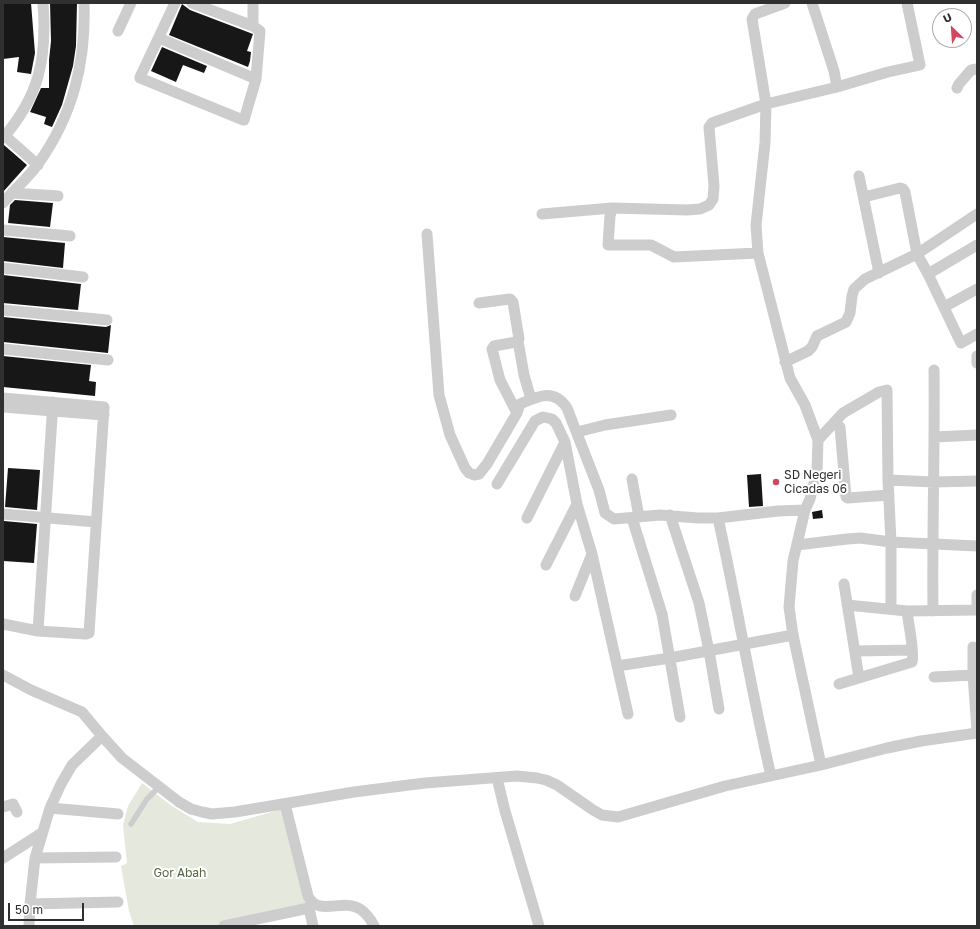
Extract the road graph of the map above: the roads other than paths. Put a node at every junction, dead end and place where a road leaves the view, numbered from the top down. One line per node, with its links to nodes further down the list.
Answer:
1 (44, 3): 19 (street)
2 (84, 3): 20 (street)
3 (131, 3): 12 (street)
4 (175, 3): 13 (street)
5 (192, 3): 10 (street)
6 (253, 3): 11 (street)
7 (785, 3): 18 (street)
8 (812, 3): 16 (street)
9 (907, 3): 16 (street)
10 (205, 5): 11 (street)
11 (253, 26): 15 (street)
12 (118, 31)
13 (159, 38): 15 (street); 15 (street)
14 (977, 69): 17 (street)
15 (256, 79)
16 (837, 87): 18 (street)
17 (957, 88)
18 (766, 104): 26 (street); 33 (street)
19 (4, 136): 20 (street)
20 (38, 164): 22 (street)
21 (859, 176): 24 (street)
22 (12, 193): 23 (street); 25 (street)
23 (58, 196)
24 (864, 197): 34 (street); 36 (street)
25 (3, 203)
26 (612, 208): 27 (street); 33 (street)
27 (542, 214)
28 (977, 214): 34 (street)
29 (3, 230): 31 (street)
30 (427, 234): 56 (street)
31 (70, 236)
32 (977, 245): 37 (street)
33 (758, 253): 49 (street)
34 (917, 254): 36 (street); 37 (street)
35 (3, 268): 38 (street)
36 (879, 273): 49 (street)
37 (928, 274): 41 (street)
38 (83, 277)
39 (977, 289): 41 (street)
40 (479, 303): 45 (street)
41 (944, 306): 44 (street)
42 (3, 310): 43 (street)
43 (107, 320)
44 (977, 334)
45 (518, 341): 53 (street); 56 (street)
46 (3, 349): 48 (street)
47 (977, 356): 50 (street)
48 (108, 360)
49 (786, 362): 62 (street)
50 (977, 363)
51 (934, 370): 61 (street)
52 (3, 398): 55 (street)
53 (531, 399): 56 (street); 59 (street)
54 (3, 407): 55 (street)
55 (53, 407): 75 (street); 78 (street)
56 (517, 413)
57 (672, 415): 59 (street)
58 (840, 428): 69 (street)
59 (577, 432): 74 (street)
60 (977, 435): 61 (street)
61 (935, 437): 67 (street)
62 (818, 440): 65 (street); 71 (street)
63 (564, 442): 68 (street); 70 (street); 76 (street)
64 (632, 479): 74 (street)
65 (888, 480): 67 (street); 69 (street)
66 (977, 481): 67 (street)
67 (934, 482): 80 (street)
68 (497, 484)
69 (889, 495): 79 (street)
70 (577, 504): 83 (street); 84 (street)
71 (805, 510): 77 (street); 81 (street)
72 (3, 514): 75 (street)
73 (670, 515): 74 (street); 77 (street); 99 (street)
74 (636, 517): 101 (street)
75 (46, 518): 78 (street); 94 (street)
76 (527, 518)
77 (718, 518): 96 (street)
78 (96, 522): 94 (street)
79 (891, 542): 80 (street); 81 (street); 89 (street)
80 (932, 544): 82 (street); 92 (street)
81 (797, 545): 95 (street)
82 (977, 546)
83 (592, 554): 87 (street); 102 (street)
84 (546, 565)
85 (844, 584): 88 (street)
86 (977, 595): 90 (street)
87 (575, 596)
88 (847, 605): 89 (street); 100 (street)
89 (891, 609): 91 (street)
90 (977, 610): 92 (street)
91 (907, 611): 92 (street); 98 (street)
92 (933, 611)
93 (3, 624): 94 (street)
94 (38, 631)
95 (793, 635): 96 (street); 113 (street)
96 (743, 644): 99 (street); 114 (street)
97 (973, 647): 104 (street)
98 (912, 650): 100 (street); 106 (street)
99 (709, 651): 101 (street); 108 (street)
100 (855, 651): 106 (street)
101 (670, 658): 102 (street); 110 (street)
102 (617, 666): 109 (street)
103 (3, 675): 112 (street)
104 (973, 675): 105 (street); 111 (street)
105 (934, 677)
106 (860, 678): 107 (street)
107 (839, 684)
108 (719, 709)
109 (628, 714)
110 (680, 716)
111 (977, 732): 113 (street)
112 (102, 736): 116 (street); 119 (street)
113 (821, 765): 114 (street)
114 (771, 776): 115 (street)
115 (497, 778): 117 (street); 134 (street)
116 (159, 787): 117 (street); 122 (lane)
117 (285, 804): 129 (street)
118 (3, 807): 120 (street)
119 (50, 808): 121 (street); 123 (street)
120 (18, 812)
121 (118, 814)
122 (131, 824)
123 (42, 833): 125 (street); 126 (street)
124 (116, 857): 126 (street)
125 (3, 858)
126 (34, 858): 128 (street)
127 (118, 902): 128 (street)
128 (30, 904): 130 (street)
129 (311, 906): 131 (street); 132 (street); 133 (street)
130 (29, 926)
131 (224, 926)
132 (313, 926)
133 (374, 926)
134 (539, 926)

